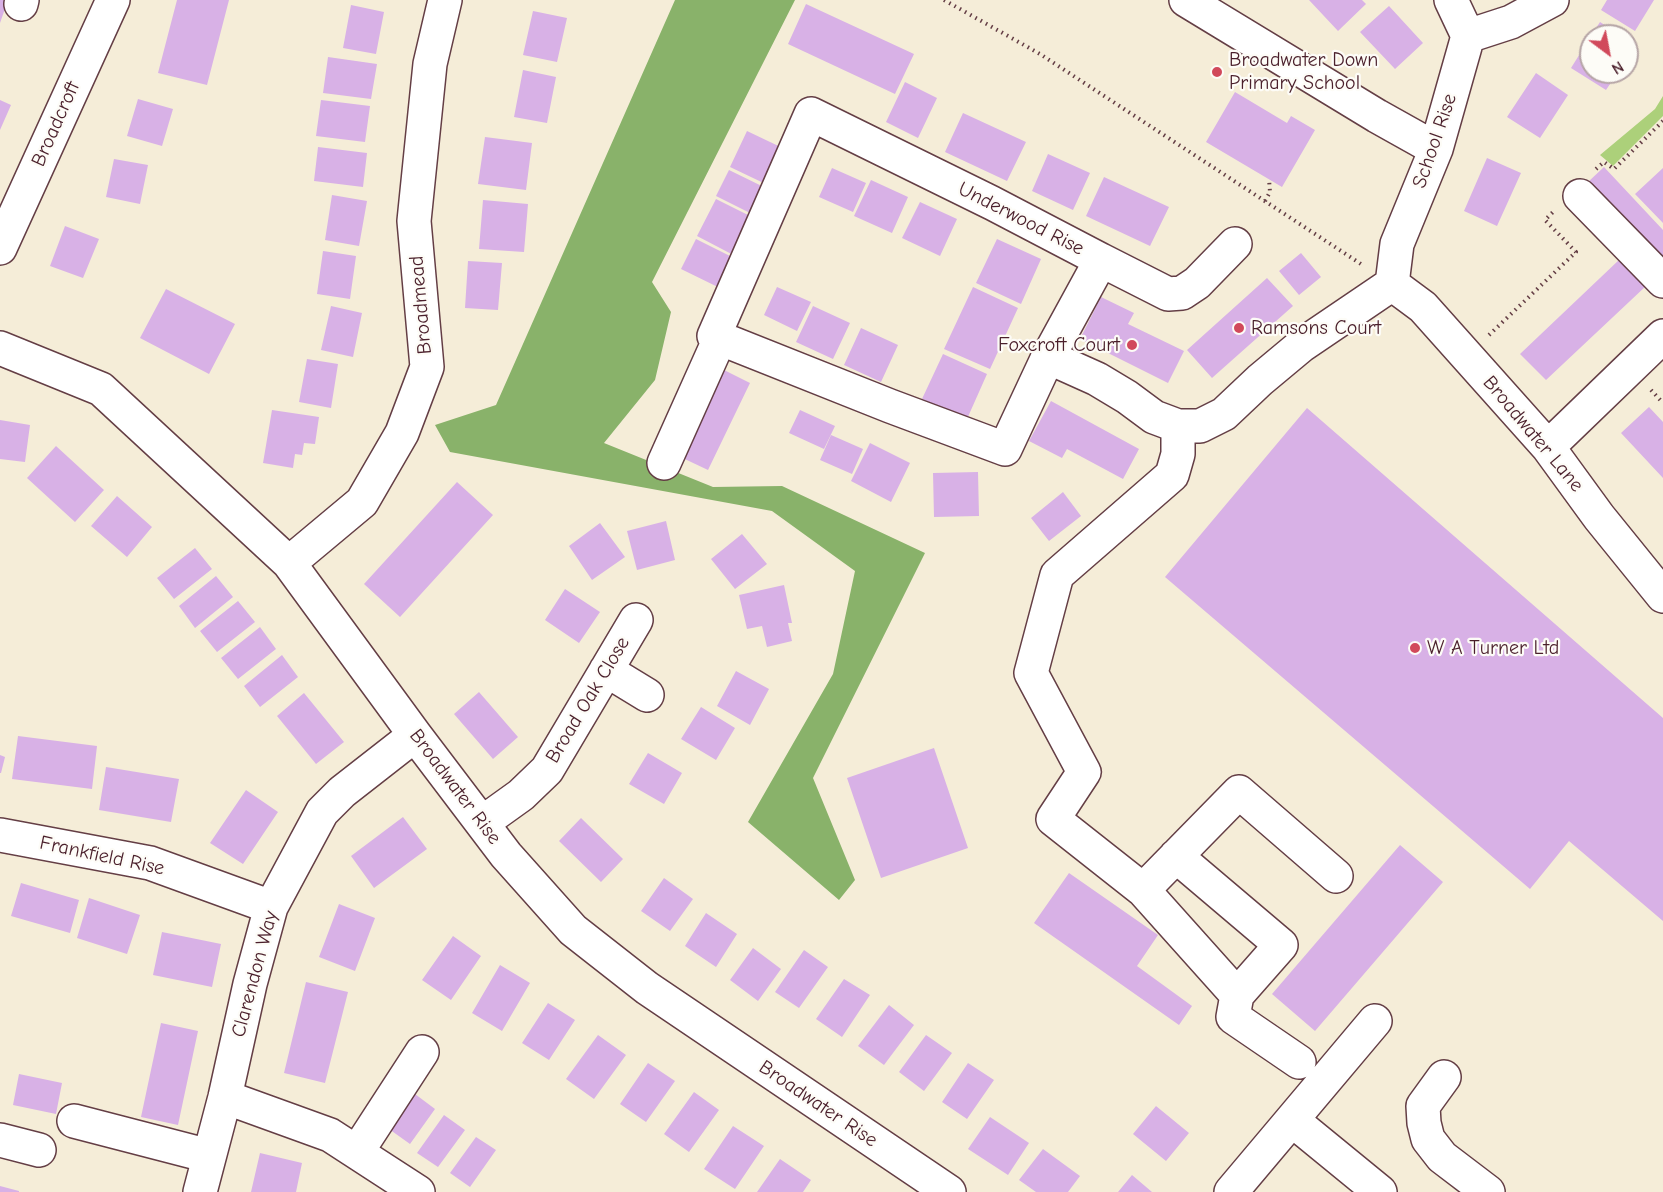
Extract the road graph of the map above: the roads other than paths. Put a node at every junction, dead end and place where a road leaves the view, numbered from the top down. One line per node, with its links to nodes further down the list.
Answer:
1 (113, 0): 10 (street, Broadcroft)
2 (445, 0): 21 (street, Broadmead)
3 (1186, 0): 7 (street)
4 (1451, 0): 6 (street)
5 (1552, 0): 6 (street)
6 (1468, 36): 7 (street, School Rise)
7 (1436, 149): 13 (street, School Rise)
8 (1576, 192): 12 (street)
9 (1235, 244): 11 (street)
10 (0, 248)
11 (1101, 260): 15 (street, Underwood Rise); 17 (street, Underwood Rise)
12 (1663, 281)
13 (1392, 284): 18 (street); 19 (street, Broadwater Lane)
14 (1663, 336): 19 (street)
15 (720, 338): 17 (street, Underwood Rise); 20 (street)
16 (0, 348): 21 (street, Broadwater Rise)
17 (1048, 357): 18 (street)
18 (1178, 426): 31 (street)
19 (1548, 447): 22 (street, Broadwater Lane)
20 (664, 463)
21 (289, 563): 26 (street, Broadwater Rise)
22 (1663, 596)
23 (636, 620): 24 (street, Broad Oak Close)
24 (606, 670): 25 (street); 27 (street, Broad Oak Close)
25 (647, 695)
26 (415, 735): 27 (street, Broadwater Rise); 32 (street, Clarendon Way)
27 (482, 823): 47 (street, Broadwater Rise)
28 (0, 835): 32 (street, Frankfield Rise)
29 (1176, 856): 30 (street); 31 (street); 33 (street)
30 (1336, 876)
31 (1143, 890): 33 (street)
32 (271, 907): 38 (street, Clarendon Way)
33 (1238, 995): 36 (street)
34 (1375, 1021): 39 (street)
35 (422, 1052): 43 (street)
36 (1299, 1062)
37 (1444, 1077): 50 (street)
38 (225, 1097): 43 (street); 44 (street, Clarendon Way)
39 (1292, 1120): 48 (street); 49 (street)
40 (74, 1121): 44 (street)
41 (0, 1140): 42 (street)
42 (39, 1150)
43 (357, 1152): 45 (street)
44 (209, 1156): 46 (street, Clarendon Way)
45 (402, 1187)
46 (200, 1192)
47 (949, 1192)
48 (1231, 1192)
49 (1380, 1192)
50 (1488, 1192)

